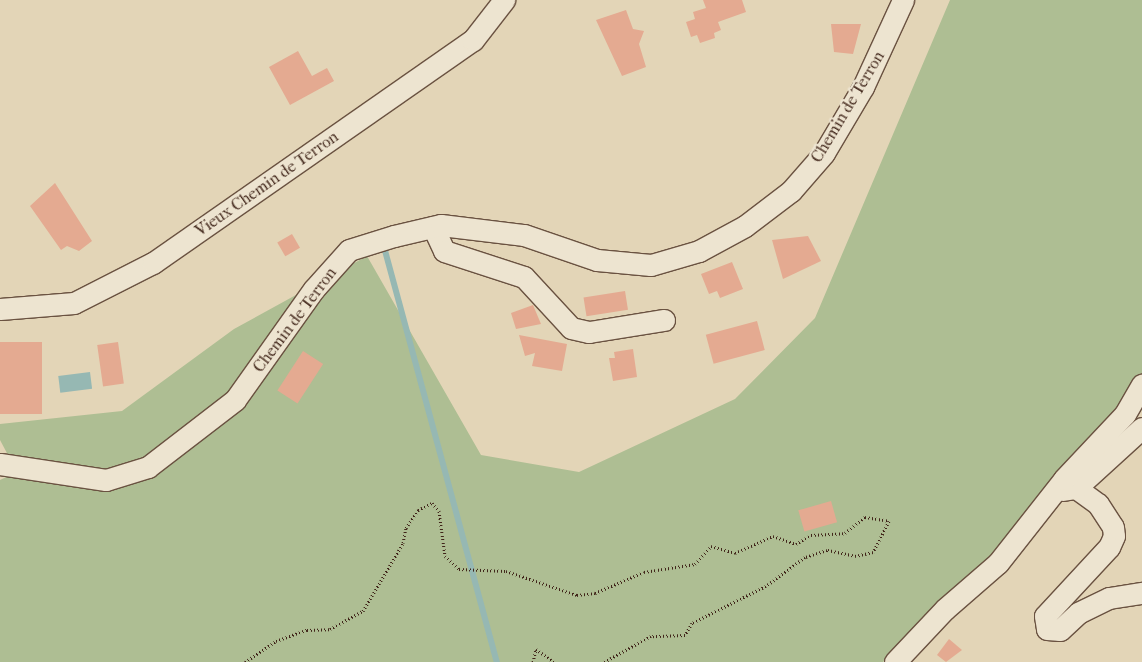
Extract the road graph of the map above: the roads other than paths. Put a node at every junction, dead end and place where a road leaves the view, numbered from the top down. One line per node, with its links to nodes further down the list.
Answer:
1 (504, 0): 4 (street, Vieux Chemin de Terron)
2 (903, 0): 3 (street, Chemin de Terron)
3 (433, 227): 5 (street); 8 (street, Chemin de Terron)
4 (0, 309)
5 (664, 320)
6 (1142, 385): 9 (street)
7 (1142, 428): 9 (street)
8 (0, 464)
9 (1068, 489): 10 (street); 11 (street)
10 (1142, 593)
11 (895, 662)

